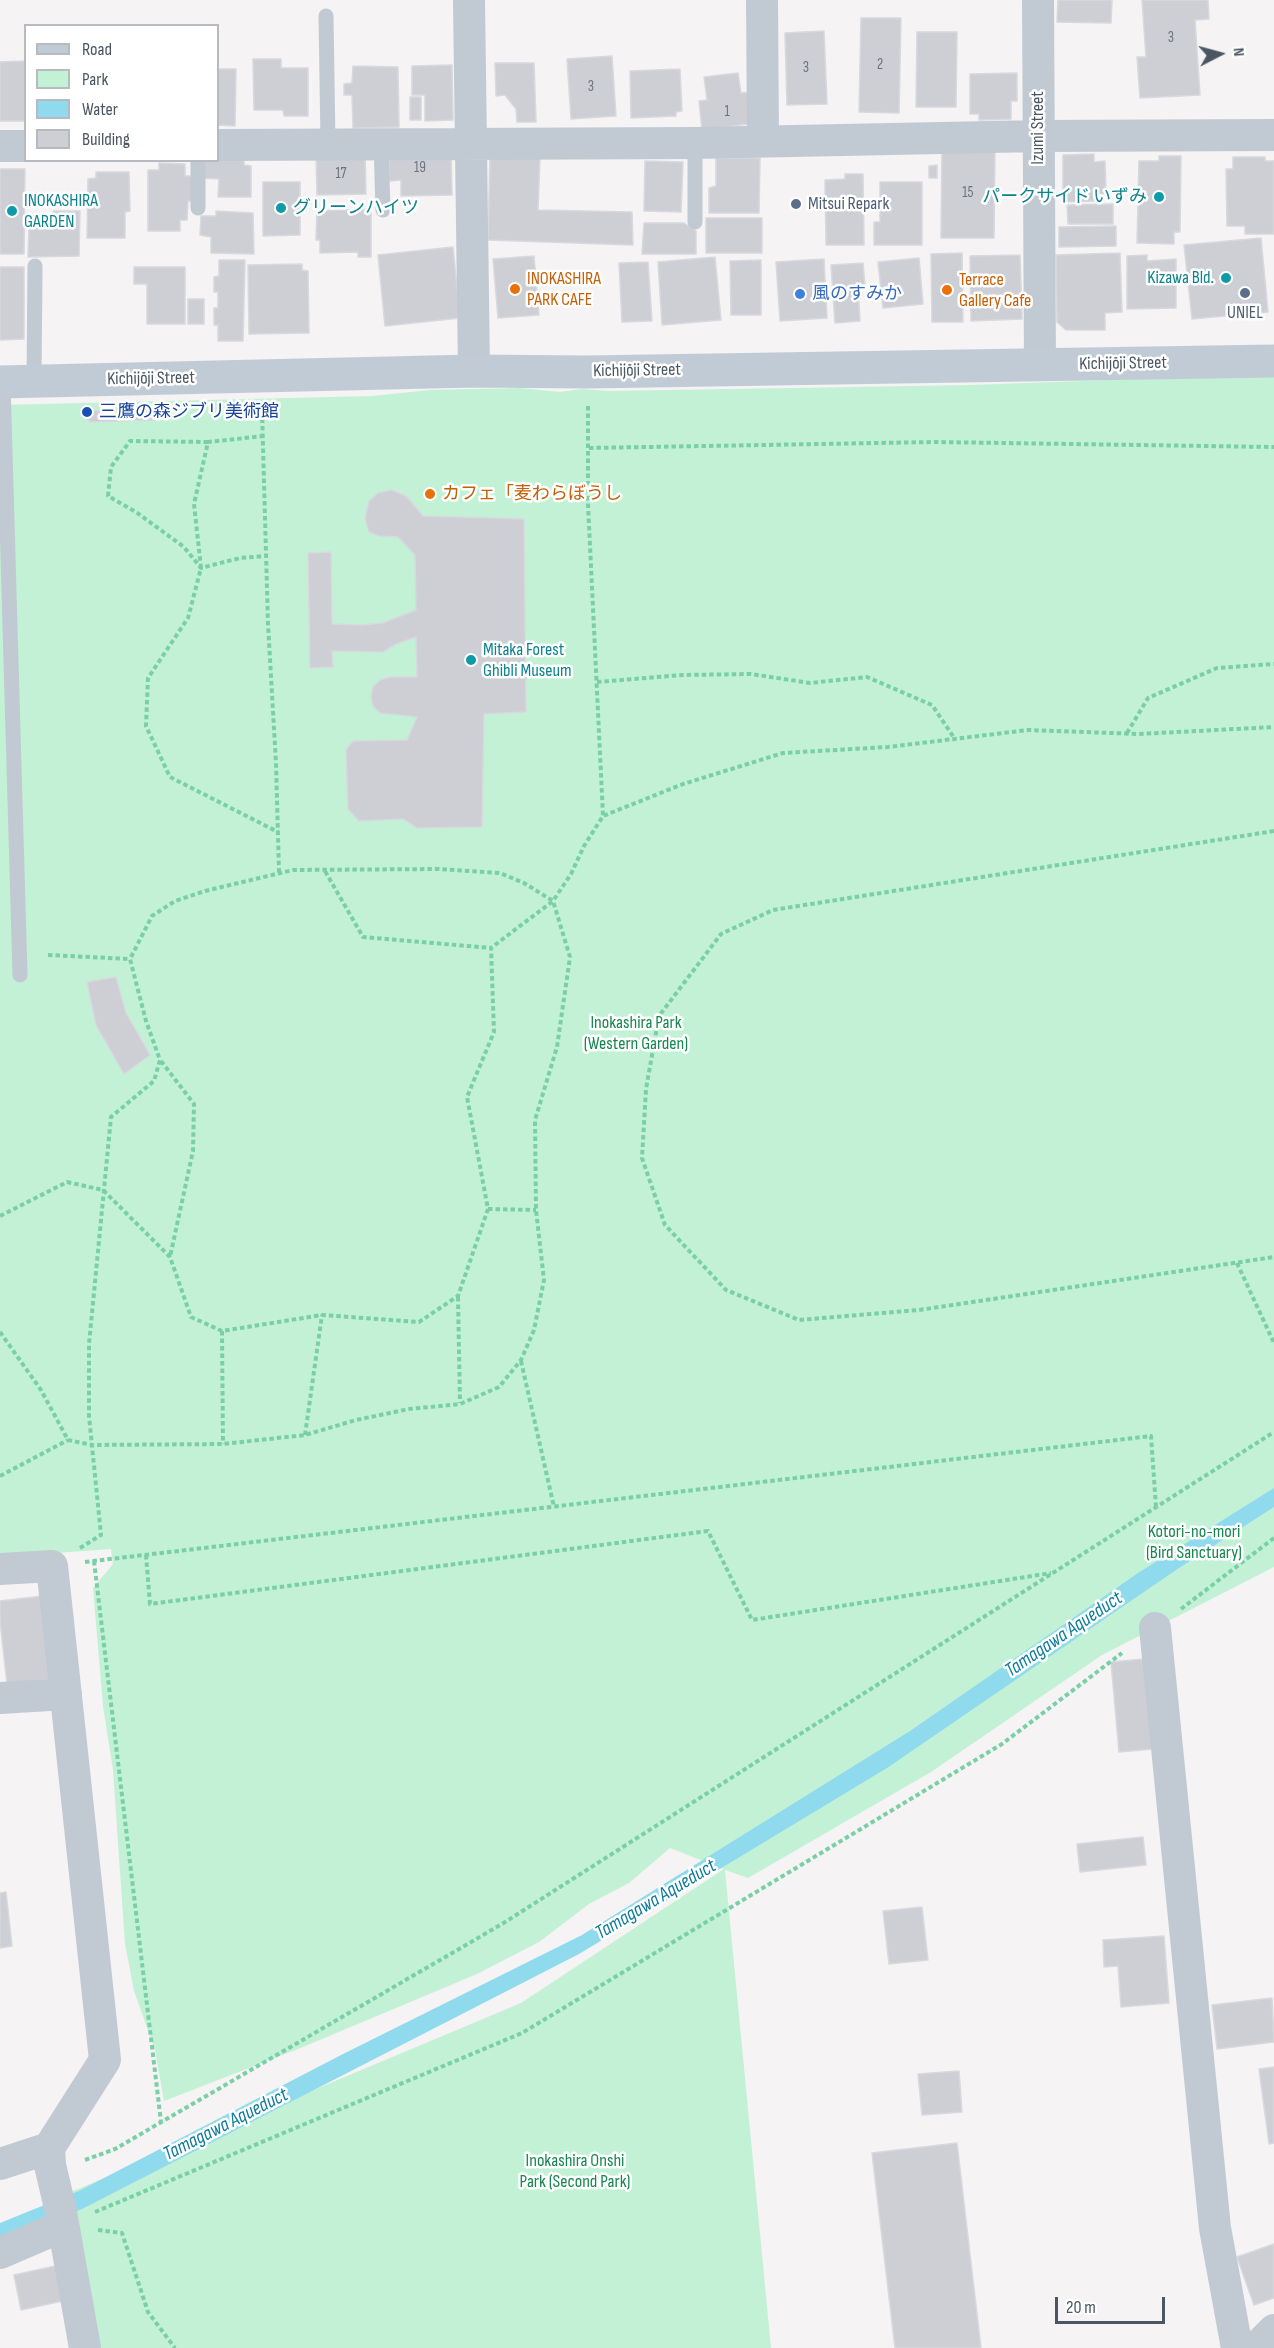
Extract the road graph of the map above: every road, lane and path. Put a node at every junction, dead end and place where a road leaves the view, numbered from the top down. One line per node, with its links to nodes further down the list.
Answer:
1 (469, 0): 8 (street)
2 (762, 0): 7 (street)
3 (1038, 0): 6 (street, Izumi Street)
4 (326, 16): 10 (lane)
5 (1274, 135): 6 (street)
6 (1038, 136): 7 (street); 21 (street, Izumi Street)
7 (763, 141): 9 (street)
8 (470, 142): 9 (street); 11 (street); 22 (street)
9 (695, 143): 18 (lane)
10 (328, 144): 11 (street); 12 (street)
11 (381, 144): 17 (lane)
12 (219, 145)
13 (0, 146): 14 (street)
14 (24, 146)
15 (198, 162): 16 (lane)
16 (198, 208)
17 (383, 210)
18 (695, 222)
19 (35, 266): 25 (lane)
20 (1274, 361): 21 (main road, Kichijōji Street)
21 (1040, 365): 23 (main road, Kichijōji Street)
22 (474, 371): 23 (main road, Kichijōji Street); 24 (main road, Kichijōji Street)
23 (587, 372): 29 (path)
24 (261, 377): 25 (main road, Kichijōji Street); 26 (path)
25 (12, 382): 46 (lane)
26 (264, 436): 27 (path); 30 (path)
27 (208, 442): 31 (path); 31 (path)
28 (1274, 447): 29 (path)
29 (589, 448): 33 (path)
30 (265, 556): 31 (path); 39 (path)
31 (201, 568): 39 (path)
32 (1274, 664): 35 (path)
33 (597, 682): 36 (path); 37 (path)
34 (1274, 728): 35 (path)
35 (1126, 733): 36 (path)
36 (955, 739): 37 (path)
37 (603, 816): 42 (path)
38 (1274, 831): 54 (path)
39 (278, 832): 41 (path)
40 (325, 870): 41 (path); 42 (path); 43 (path)
41 (279, 872): 45 (path)
42 (553, 901): 43 (path); 50 (path)
43 (491, 948): 49 (path)
44 (48, 955): 45 (path)
45 (130, 959): 47 (path)
46 (20, 975)
47 (160, 1060): 48 (path); 52 (path)
48 (103, 1190): 51 (path); 52 (path); 66 (path)
49 (488, 1209): 50 (path); 55 (path)
50 (536, 1210): 60 (path)
51 (0, 1216)
52 (170, 1257): 57 (path)
53 (1274, 1257): 54 (path)
54 (1237, 1263): 59 (path)
55 (458, 1296): 56 (path); 61 (path)
56 (321, 1315): 57 (path); 63 (path)
57 (222, 1331): 65 (path)
58 (0, 1332): 64 (path)
59 (1274, 1343)
60 (520, 1360): 61 (path); 68 (path)
61 (460, 1404): 63 (path)
62 (1274, 1432): 69 (path)
63 (305, 1435): 65 (path)
64 (68, 1440): 66 (path); 67 (path)
65 (223, 1444): 66 (path)
66 (92, 1445): 73 (path)
67 (0, 1476)
68 (554, 1507): 69 (path); 71 (path)
69 (1156, 1507): 75 (path)
70 (1274, 1538): 76 (path)
71 (147, 1555): 72 (path); 75 (path)
72 (94, 1561): 73 (path); 79 (path)
73 (52, 1566): 74 (street); 77 (street)
74 (0, 1569)
75 (1054, 1572): 79 (path)
76 (1155, 1628): 83 (path); 88 (street)
77 (66, 1694): 78 (street); 80 (street)
78 (0, 1698)
79 (161, 2122): 81 (path)
80 (50, 2156): 82 (street); 83 (street, bridge)
81 (84, 2161)
82 (0, 2163)
83 (62, 2219): 84 (street); 86 (street); 87 (path)
84 (0, 2253)
85 (1274, 2330): 89 (street)
86 (85, 2348)
87 (175, 2348)
88 (1237, 2348)
89 (1256, 2348)

